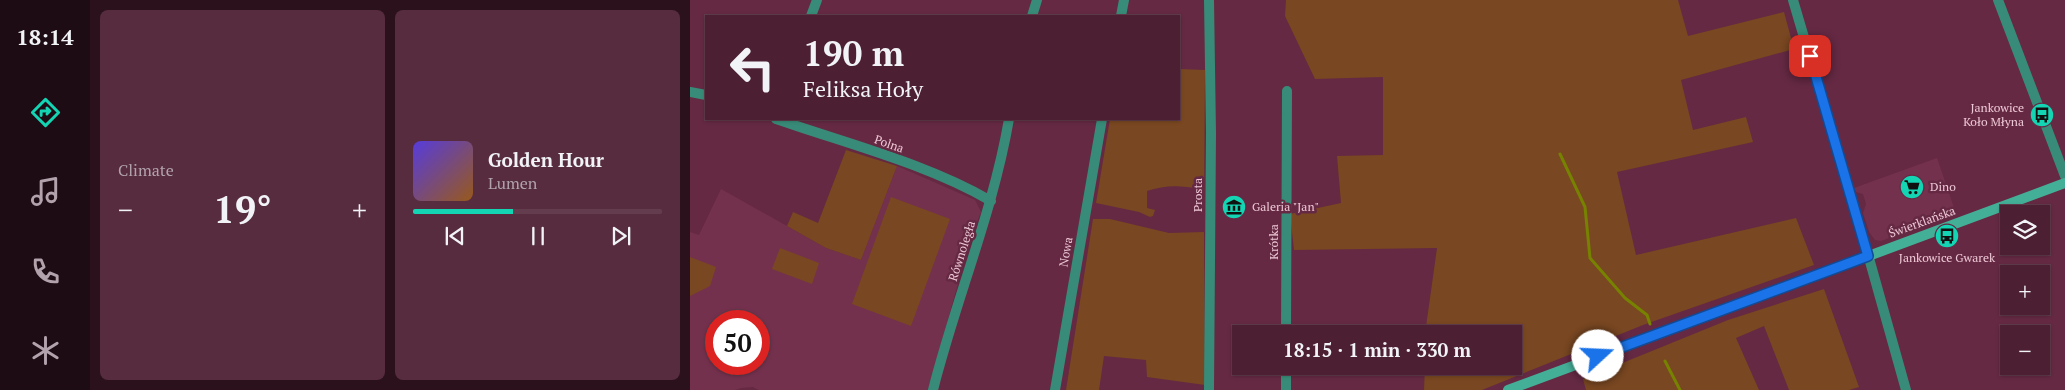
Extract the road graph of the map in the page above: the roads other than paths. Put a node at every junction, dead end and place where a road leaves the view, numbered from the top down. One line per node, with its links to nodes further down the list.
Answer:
1 (817, 0): 7 (street)
2 (1038, 0): 8 (street)
3 (1124, 0): 9 (street)
4 (1209, 0): 24 (street, Prosta)
5 (1793, 0): 19 (street)
6 (1998, 0): 16 (street)
7 (811, 15)
8 (1032, 15)
9 (1121, 15)
10 (1287, 91): 20 (street, Krótka)
11 (690, 92): 12 (street)
12 (705, 95)
13 (779, 120): 18 (street, Polna)
14 (1009, 120): 18 (street, Równoległa)
15 (1102, 120): 23 (street, Nowa)
16 (2065, 176)
17 (2065, 183): 19 (main road, Świerklańska)
18 (991, 200): 22 (street, Równoległa)
19 (1868, 256): 26 (main road, Świerklańska); 27 (street)
20 (1286, 325)
21 (1286, 375): 25 (street)
22 (933, 390)
23 (1055, 390)
24 (1209, 390)
25 (1286, 390)
26 (1508, 390)
27 (1906, 390)

